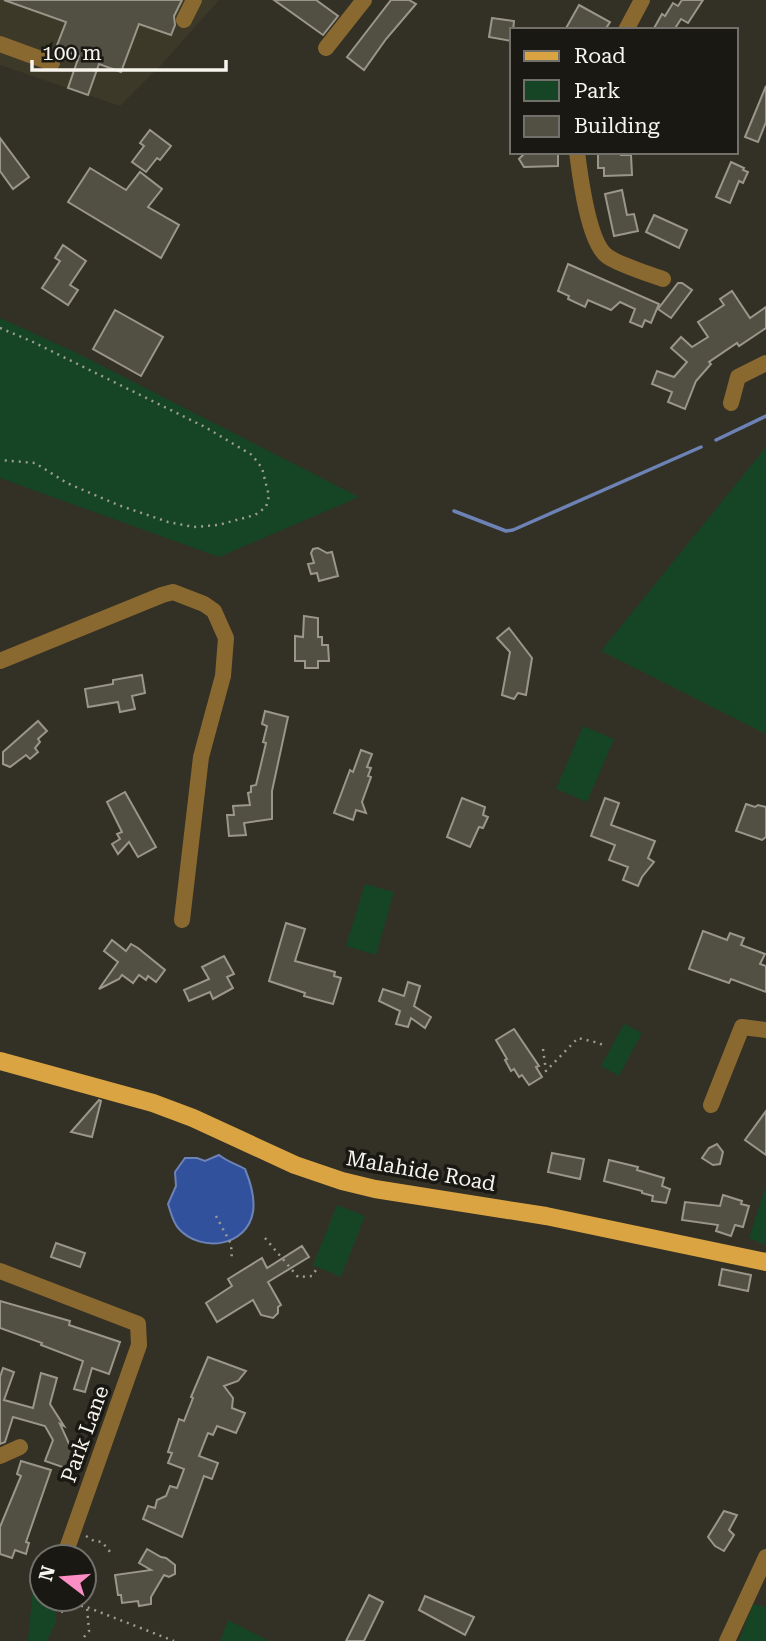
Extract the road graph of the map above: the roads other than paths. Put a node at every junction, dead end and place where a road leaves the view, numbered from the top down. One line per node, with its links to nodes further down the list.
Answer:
1 (194, 0): 4 (street)
2 (642, 0): 5 (street)
3 (362, 1): 7 (street)
4 (184, 20)
5 (627, 28)
6 (0, 44): 8 (street)
7 (326, 48)
8 (52, 63)
9 (577, 154): 10 (street)
10 (663, 279)
11 (766, 363): 12 (street)
12 (731, 403)
13 (0, 661): 14 (street)
14 (182, 920)
15 (766, 1030): 17 (street)
16 (0, 1061): 18 (main road, Malahide Road)
17 (711, 1105)
18 (766, 1262)
19 (0, 1271): 22 (street, Park Lane)
20 (20, 1447): 21 (street)
21 (0, 1456)
22 (68, 1543)
23 (766, 1557): 24 (street)
24 (727, 1641)

